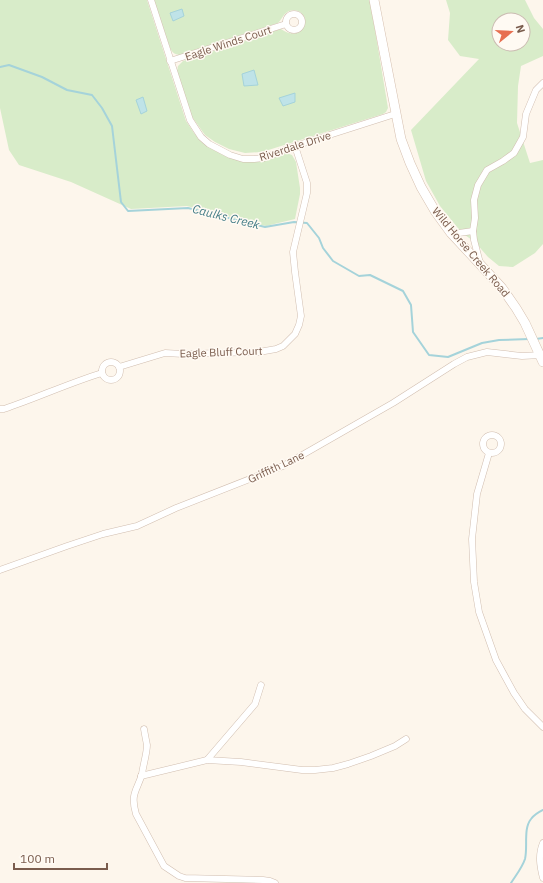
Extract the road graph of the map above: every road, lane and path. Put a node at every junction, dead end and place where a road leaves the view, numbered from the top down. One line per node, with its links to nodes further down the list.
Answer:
1 (151, 0): 4 (street, Riverdale Drive)
2 (374, 0): 6 (main road, Wild Horse Creek Road)
3 (286, 24): 4 (street, Eagle Winds Court)
4 (170, 61): 7 (street, Riverdale Drive)
5 (543, 83): 8 (street)
6 (395, 114): 7 (street, Riverdale Drive); 9 (main road, Wild Horse Creek Road)
7 (295, 146): 12 (street, Eagle Bluff Court)
8 (473, 231): 9 (street); 10 (street)
9 (452, 233): 10 (main road, Wild Horse Creek Road)
10 (480, 263): 11 (main road, Wild Horse Creek Road)
11 (540, 356): 16 (street, Griffith Lane)
12 (119, 367): 13 (street, Eagle Bluff Court); 13 (street, Eagle Bluff Court)
13 (102, 373): 14 (street, Eagle Bluff Court)
14 (0, 409)
15 (489, 453): 18 (street)
16 (0, 570)
17 (261, 685): 21 (street)
18 (543, 727)
19 (144, 729): 22 (street)
20 (406, 739): 21 (street)
21 (207, 760): 22 (street)
22 (141, 776): 25 (street)
23 (543, 843): 24 (street)
24 (543, 878)
25 (275, 883)

